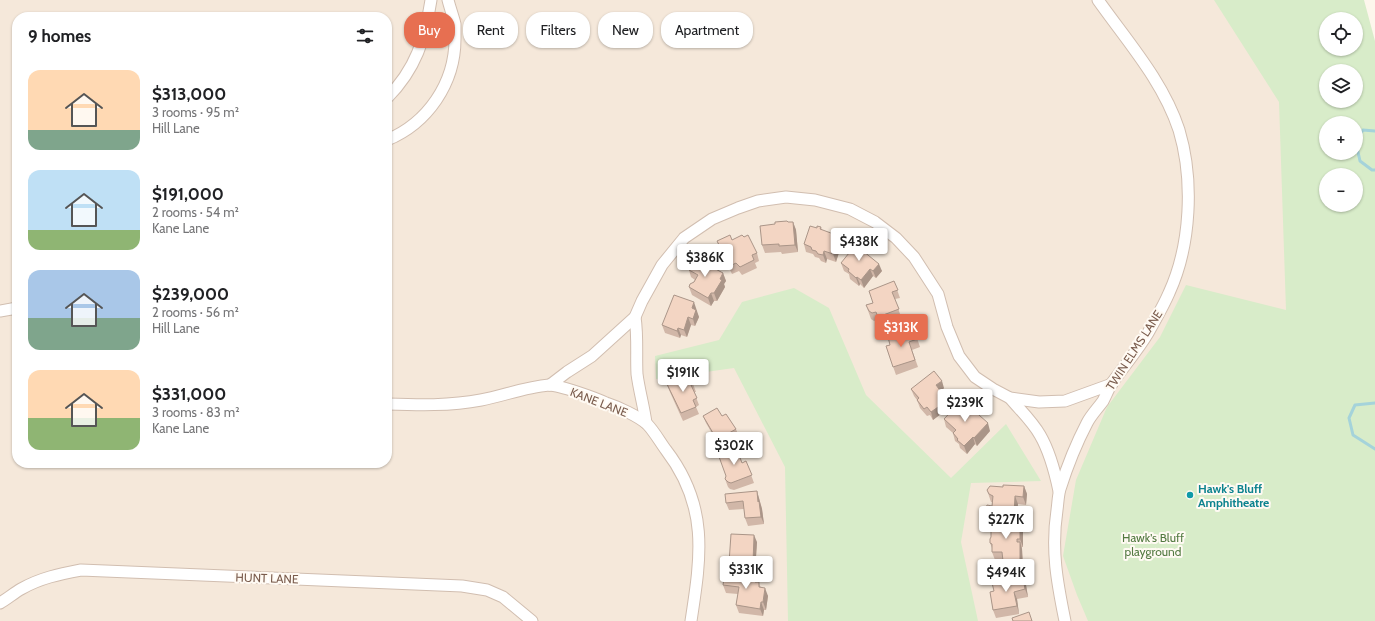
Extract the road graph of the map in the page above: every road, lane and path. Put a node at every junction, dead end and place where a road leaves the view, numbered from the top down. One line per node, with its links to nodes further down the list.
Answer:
1 (431, 0): 4 (street)
2 (448, 0): 5 (street)
3 (1098, 0): 9 (street, TWIN ELMS LANE)
4 (392, 92)
5 (392, 137)
6 (12, 309): 7 (street)
7 (0, 311)
8 (635, 317): 10 (street); 11 (street); 13 (street)
9 (1112, 384): 11 (street); 14 (street, TWIN ELMS LANE)
10 (550, 385): 12 (street, KANE LANE); 13 (street, KANE LANE)
11 (1010, 398): 14 (street)
12 (392, 404)
13 (646, 424): 17 (street, KANE LANE)
14 (1060, 491): 18 (street, TWIN ELMS LANE)
15 (0, 603): 16 (street, HUNT LANE)
16 (532, 621)
17 (691, 621)
18 (1065, 621)

